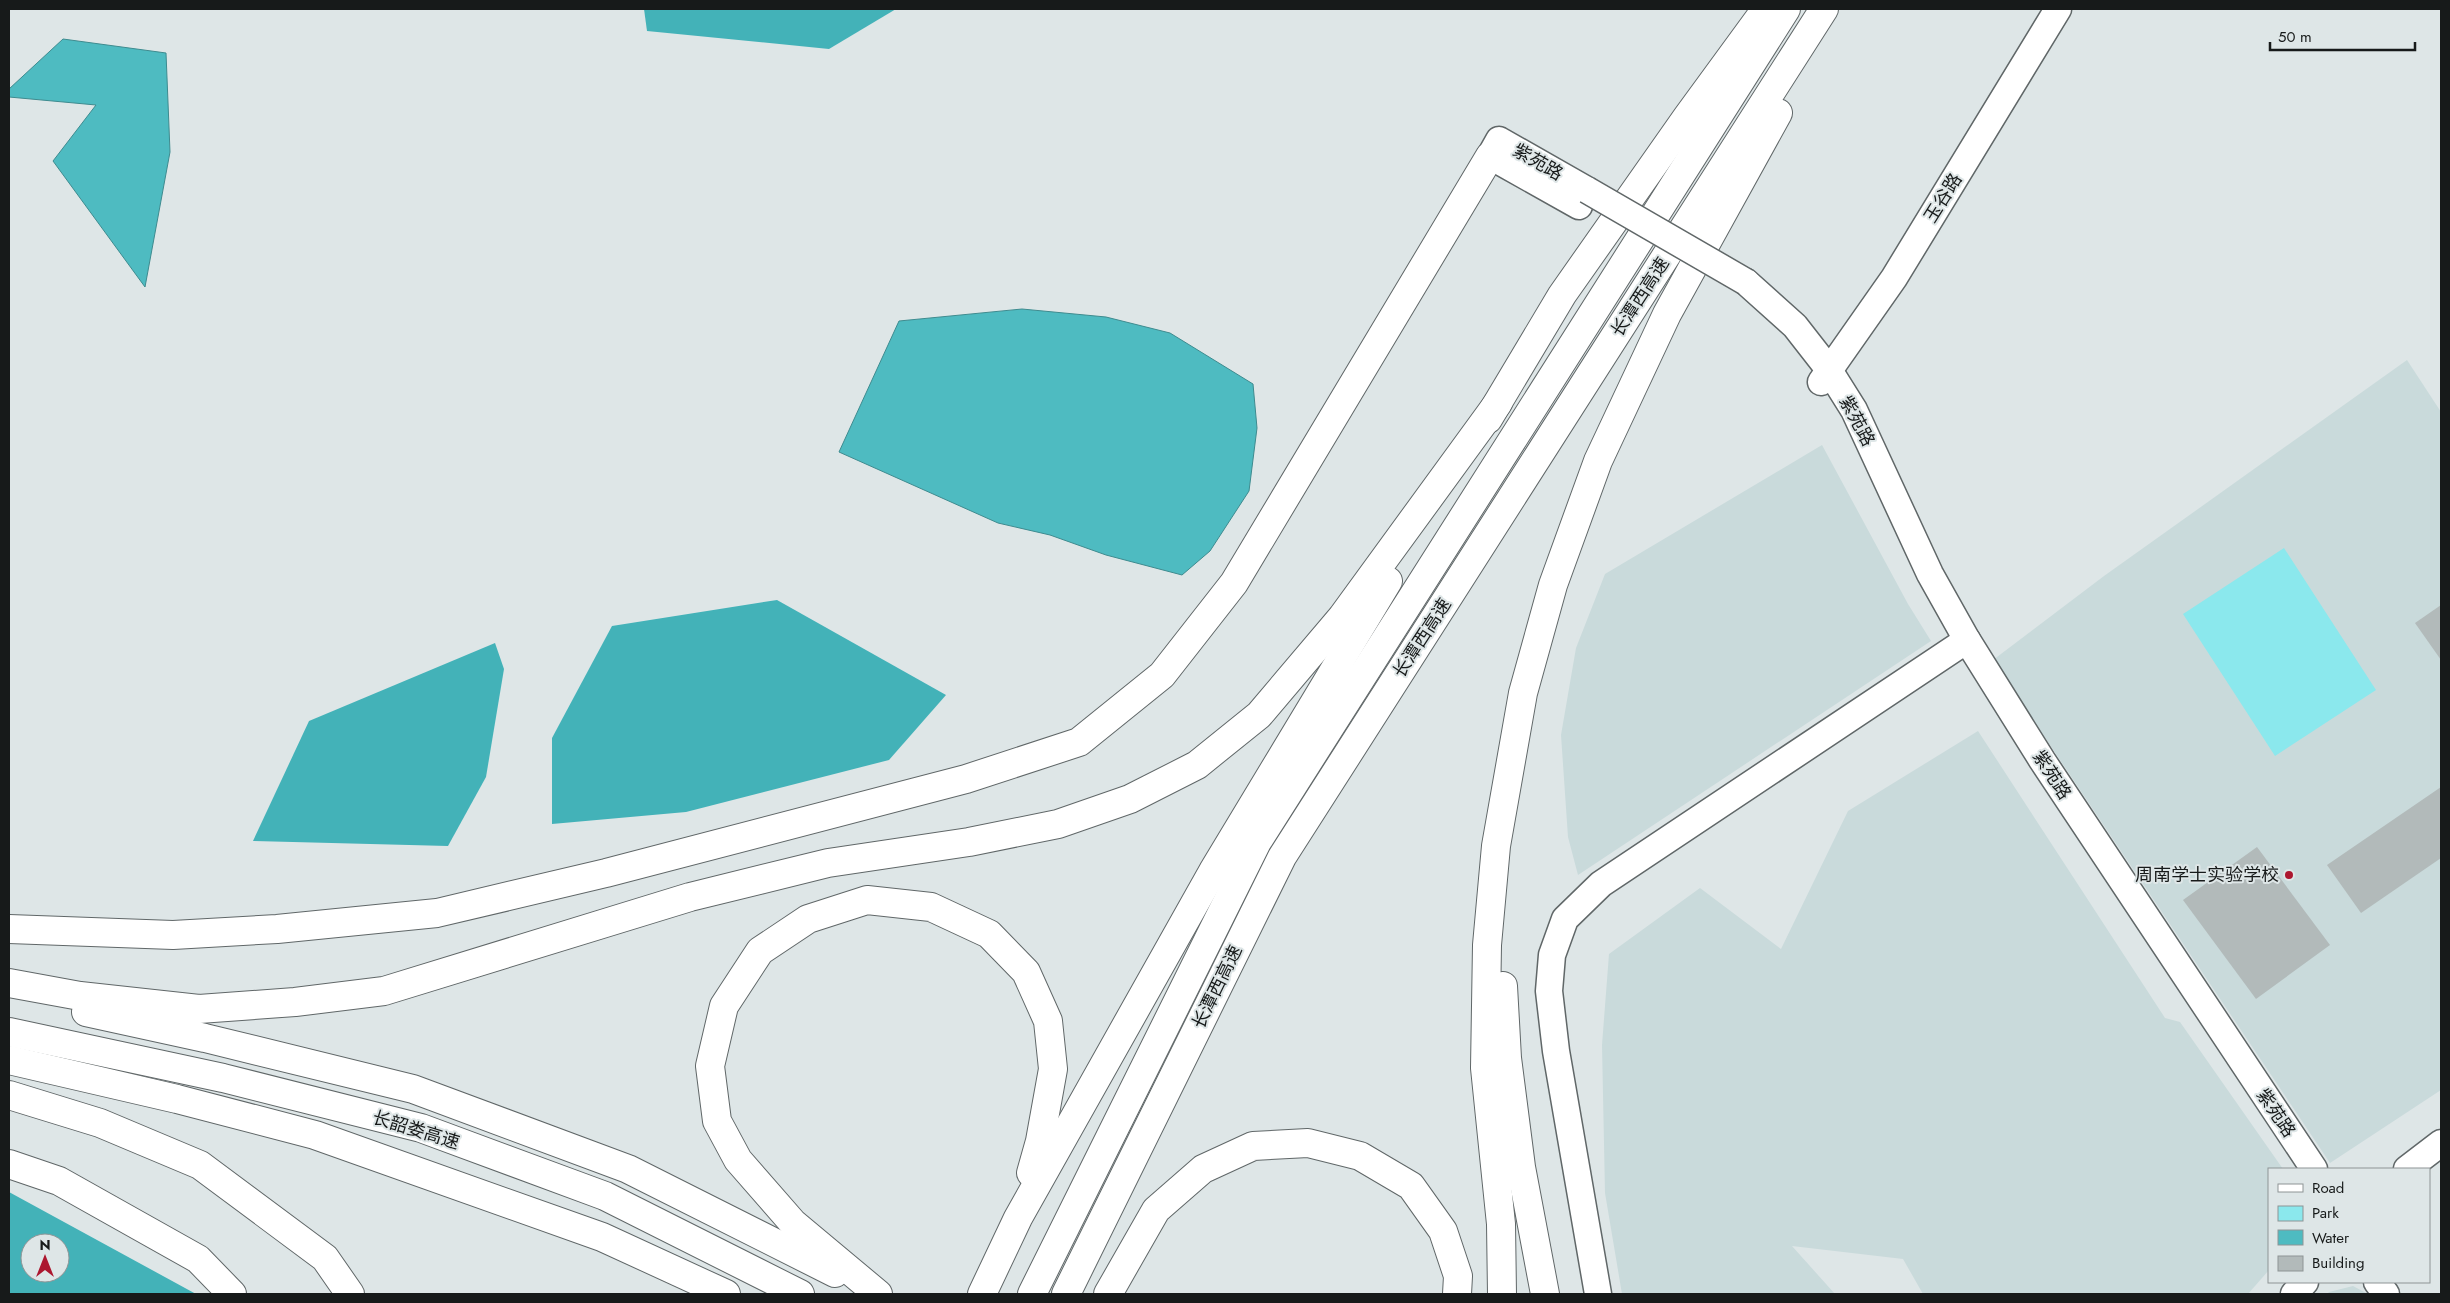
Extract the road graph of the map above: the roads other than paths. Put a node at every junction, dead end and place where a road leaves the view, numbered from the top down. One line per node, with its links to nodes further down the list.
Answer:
1 (1766, 9): 9 (highway)
2 (1786, 9): 38 (highway, 长潭西高速)
3 (1824, 9): 39 (highway, 长潭西高速)
4 (1835, 9): 11 (highway)
5 (2046, 9): 8 (street, 玉谷路)
6 (2058, 9): 8 (street, 玉谷路)
7 (1490, 156): 8 (street, 紫苑路, bridge); 12 (highway)
8 (1822, 372): 10 (street, 紫苑路)
9 (1498, 403): 13 (highway); 25 (highway)
10 (1966, 649): 21 (street, 紫苑路); 22 (street, 紫苑路); 43 (street); 44 (street)
11 (1496, 846): 41 (highway); 42 (highway)
12 (9, 929)
13 (9, 983)
14 (9, 995): 35 (highway)
15 (9, 1032): 34 (highway, 长韶娄高速)
16 (9, 1060): 33 (highway, 长韶娄高速)
17 (9, 1095): 32 (highway)
18 (2441, 1143): 23 (street)
19 (2441, 1161): 24 (street)
20 (9, 1164): 31 (highway)
21 (2295, 1168)
22 (2313, 1168)
23 (2408, 1168)
24 (2430, 1169)
25 (1018, 1218): 36 (highway); 37 (highway)
26 (2283, 1283): 45 (street)
27 (2304, 1283): 46 (street)
28 (2378, 1283): 47 (street)
29 (2394, 1283): 48 (street)
30 (1111, 1288): 40 (highway)
31 (232, 1294)
32 (350, 1294)
33 (726, 1294)
34 (800, 1294)
35 (874, 1294)
36 (878, 1294)
37 (982, 1294)
38 (1032, 1294)
39 (1066, 1294)
40 (1457, 1294)
41 (1502, 1294)
42 (1545, 1294)
43 (1598, 1294)
44 (1612, 1294)
45 (2274, 1294)
46 (2294, 1294)
47 (2386, 1294)
48 (2402, 1294)

